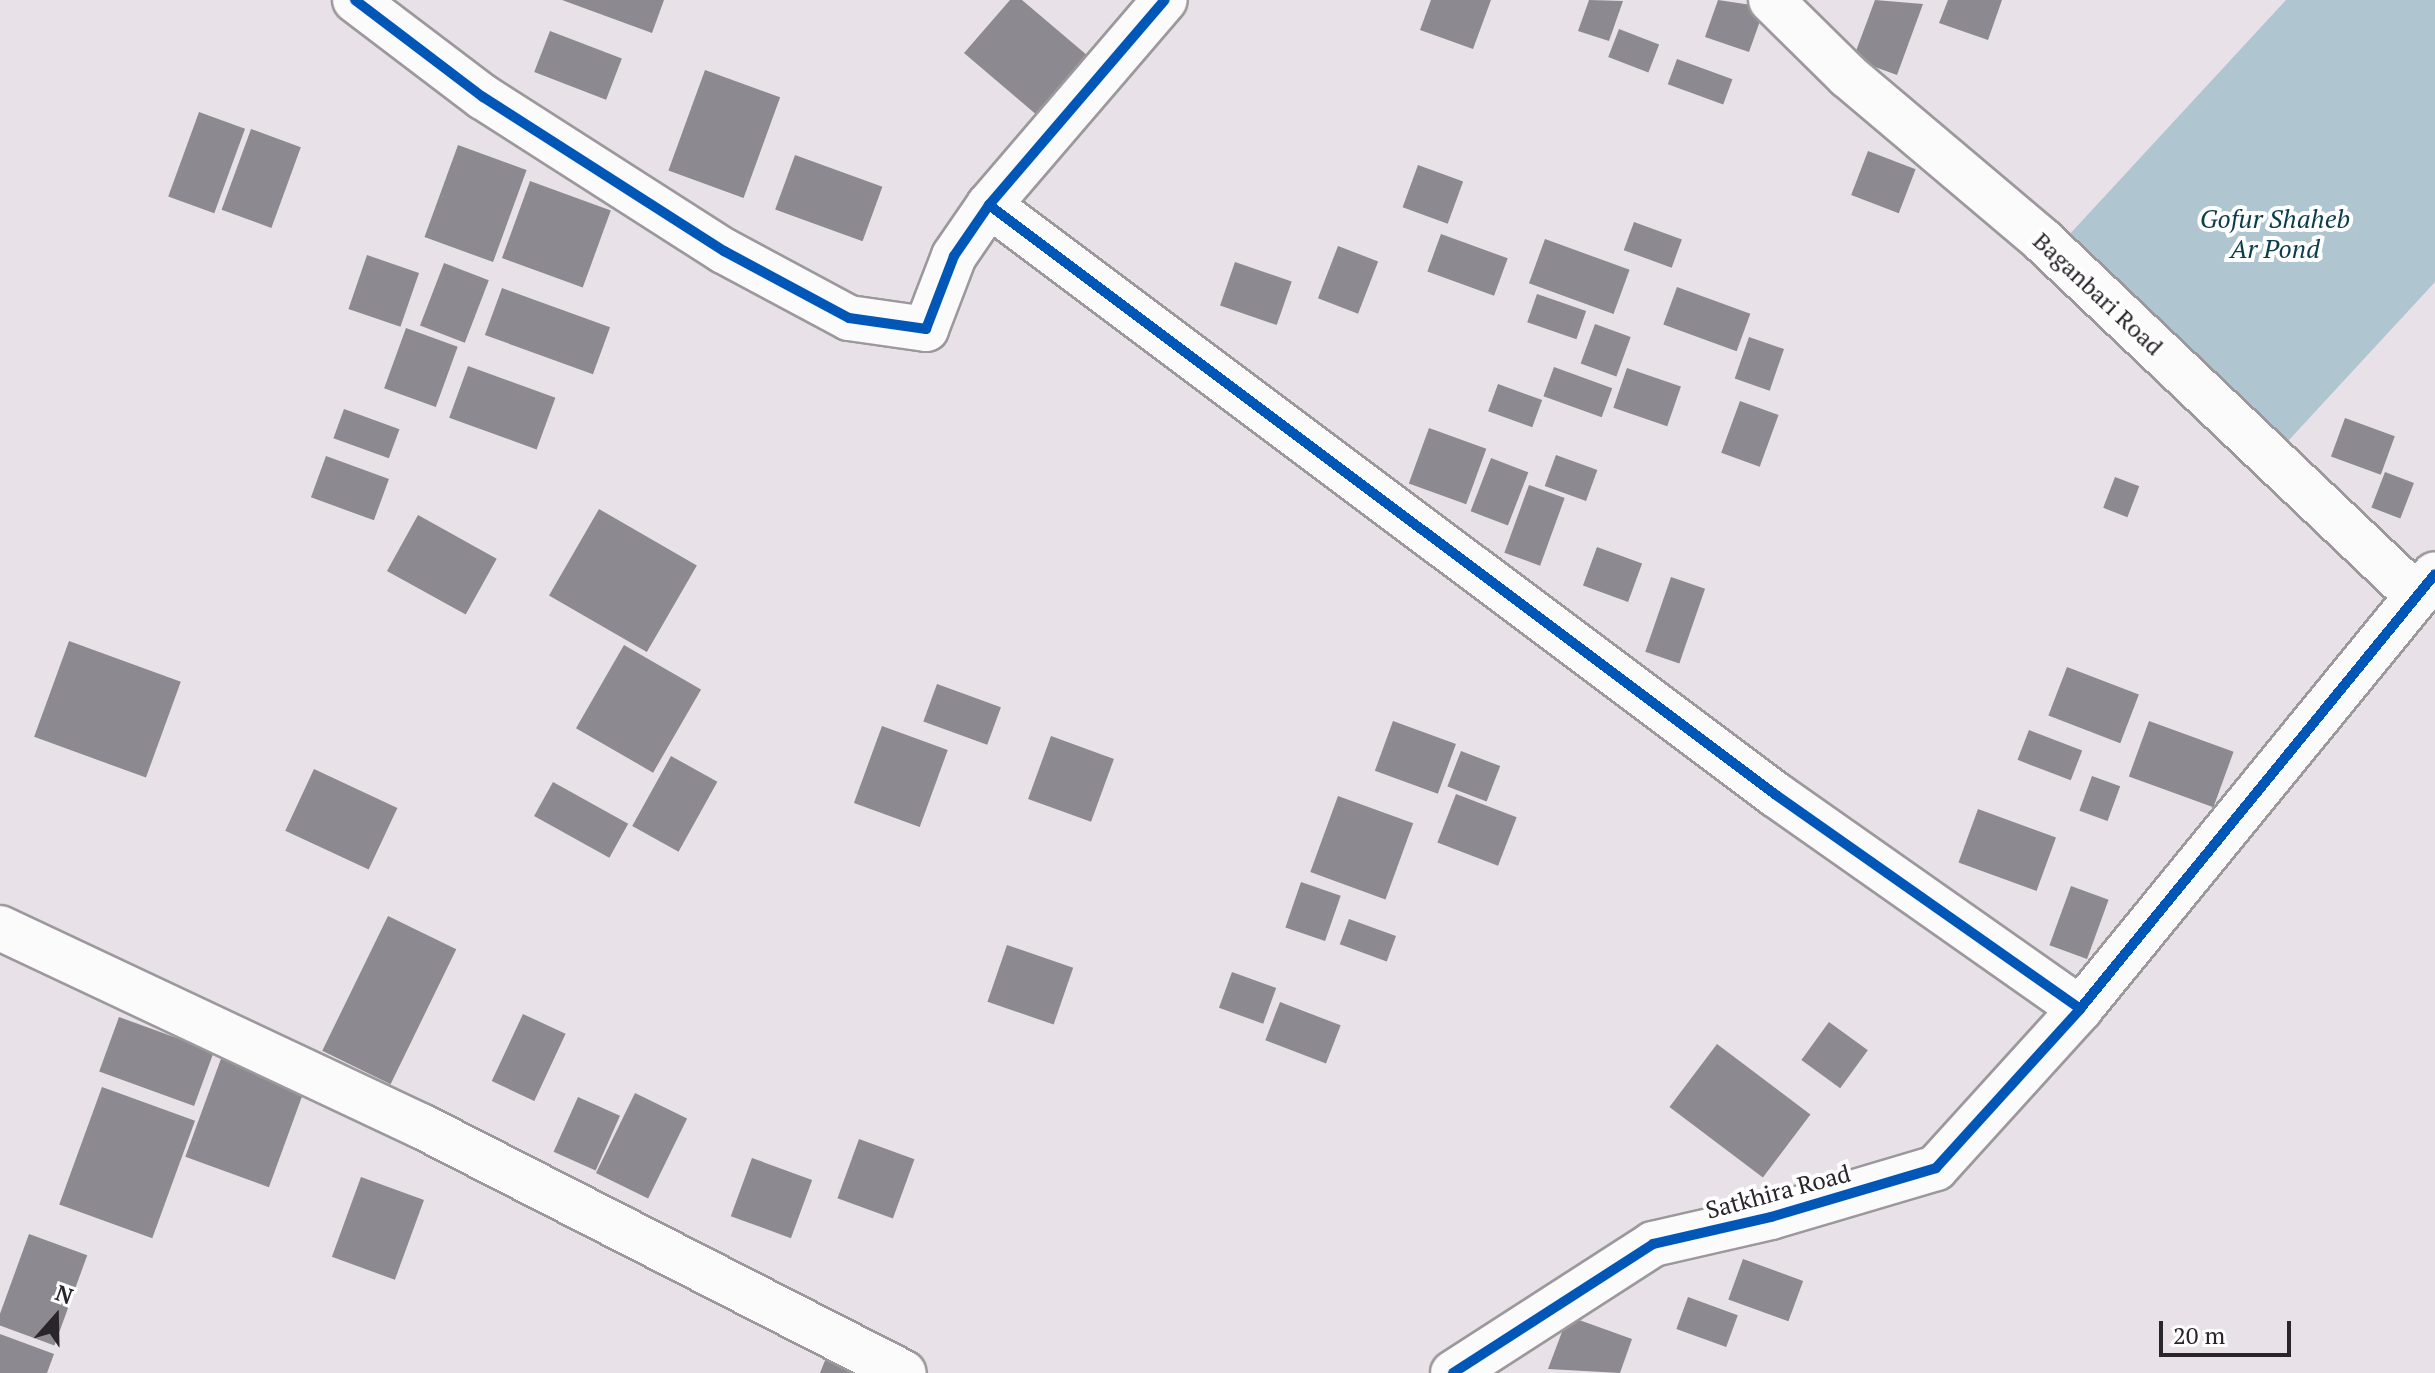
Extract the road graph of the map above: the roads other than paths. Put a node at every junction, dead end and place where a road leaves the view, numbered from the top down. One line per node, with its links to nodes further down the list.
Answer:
1 (355, 0): 4 (street)
2 (1165, 0): 4 (street)
3 (1771, 0): 5 (street, Baganbari Road)
4 (989, 205): 7 (street)
5 (2426, 585): 7 (street, Satkhira Road)
6 (0, 928): 8 (street)
7 (2080, 1009): 9 (street, Satkhira Road)
8 (904, 1373)
9 (1453, 1373)

